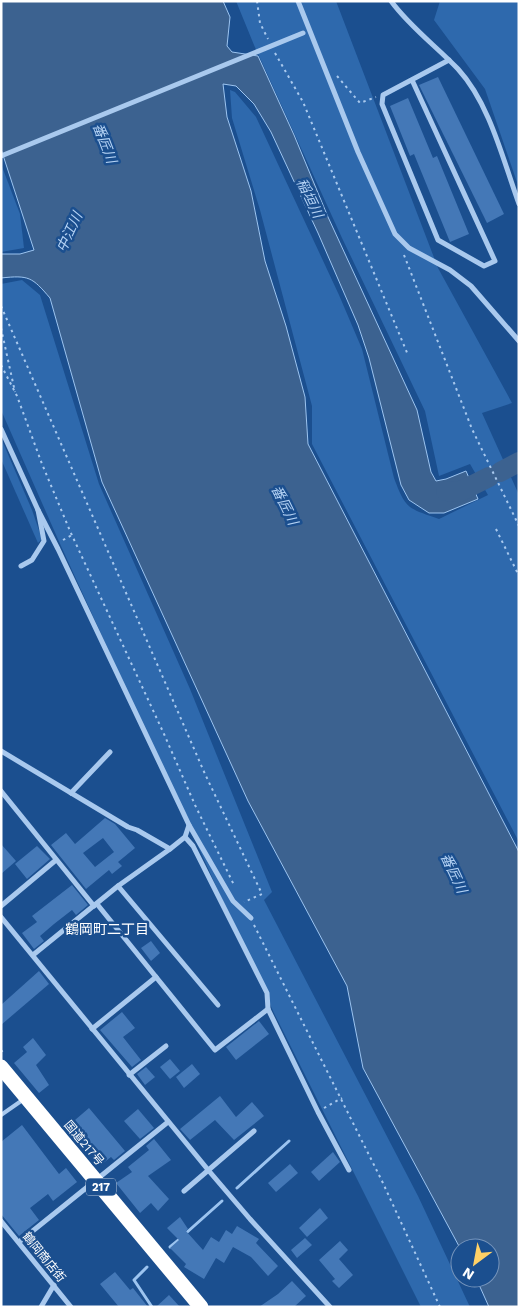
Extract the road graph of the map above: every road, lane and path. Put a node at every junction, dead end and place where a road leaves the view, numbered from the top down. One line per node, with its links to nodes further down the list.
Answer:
1 (257, 1): 5 (path)
2 (298, 1): 4 (street)
3 (391, 1): 7 (street)
4 (306, 32): 8 (street); 11 (street, bridge)
5 (268, 40)
6 (272, 48): 17 (path)
7 (449, 60): 9 (street); 12 (street)
8 (324, 68): 10 (path); 13 (street)
9 (412, 80): 10 (street); 10 (street)
10 (383, 95)
11 (1, 156)
12 (519, 204)
13 (395, 234): 16 (street); 22 (path)
14 (1, 306): 41 (path)
15 (1, 328): 19 (path)
16 (519, 341)
17 (408, 355)
18 (1, 365): 19 (path)
19 (16, 396): 24 (path)
20 (1, 429): 21 (street)
21 (38, 510): 25 (street); 26 (street)
22 (519, 526)
23 (496, 529): 27 (path)
24 (72, 536): 25 (path); 36 (path)
25 (55, 543): 32 (street)
26 (21, 566)
27 (519, 576)
28 (1, 751): 31 (street)
29 (110, 752): 31 (street)
30 (1, 792): 35 (street)
31 (71, 793): 34 (street)
32 (189, 825): 33 (street); 41 (street)
33 (185, 837): 34 (street); 45 (street)
34 (170, 849): 37 (street)
35 (56, 860): 38 (street); 39 (street)
36 (234, 884)
37 (118, 886): 38 (street); 44 (street)
38 (96, 905): 42 (street); 43 (street)
39 (1, 906)
40 (1, 917): 42 (street)
41 (251, 918): 51 (path)
42 (33, 955): 46 (street)
43 (156, 977): 45 (street); 46 (street)
44 (218, 1005)
45 (268, 1009): 52 (street)
46 (92, 1029): 49 (street)
47 (166, 1046): 49 (street)
48 (1, 1068): 50 (highway, 国道217号 / 217)
49 (129, 1074): 54 (street)
50 (26, 1097): 53 (lane); 58 (highway, 国道217号 / 217)
51 (342, 1098): 52 (path); 67 (path)
52 (318, 1112): 56 (street)
53 (3, 1113)
54 (168, 1122): 57 (street); 58 (street)
55 (254, 1131): 57 (street)
56 (349, 1170)
57 (209, 1171): 59 (street); 66 (street)
58 (96, 1180): 61 (street); 65 (highway, 国道217号 / 217)
59 (184, 1191)
60 (1, 1221): 61 (street, 鶴岡商店街)
61 (19, 1242): 62 (street, 鶴岡商店街)
62 (54, 1285): 63 (street); 64 (street, 鶴岡商店街)
63 (41, 1307)
64 (71, 1307)
65 (201, 1307)
66 (330, 1307)
67 (440, 1307)

